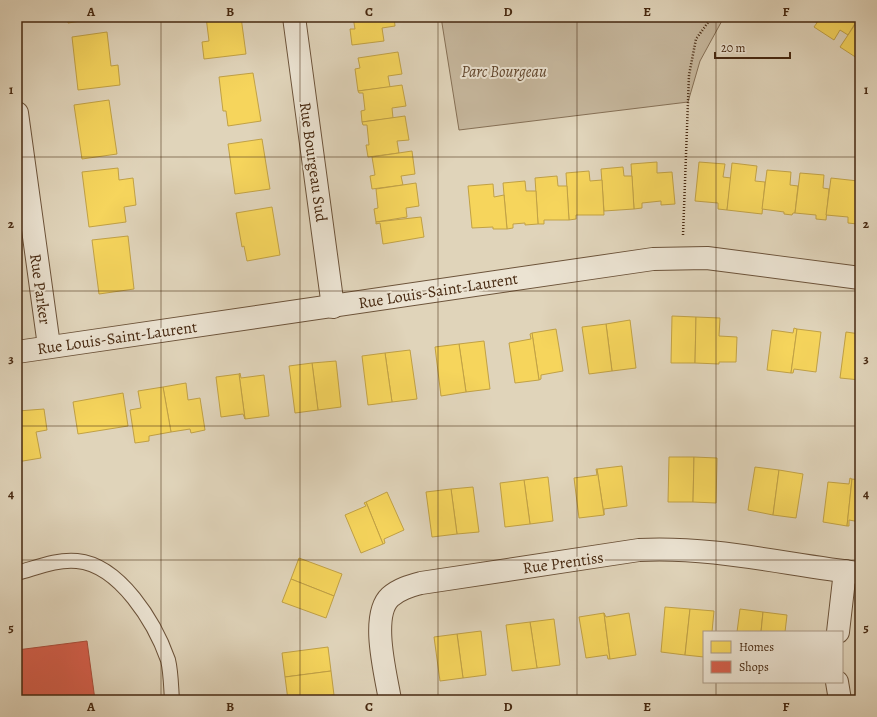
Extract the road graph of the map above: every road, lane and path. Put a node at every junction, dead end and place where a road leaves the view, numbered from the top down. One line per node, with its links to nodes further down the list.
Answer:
1 (294, 17): 6 (street, Rue Bourgeau Sud)
2 (712, 17): 4 (path)
3 (17, 113): 7 (street, Rue Parker)
4 (682, 258): 5 (street, Rue Louis-Saint-Laurent); 6 (street, Rue Louis-Saint-Laurent)
5 (860, 278)
6 (334, 307): 7 (street, Rue Louis-Saint-Laurent)
7 (49, 346): 8 (street, Rue Louis-Saint-Laurent)
8 (17, 352)
9 (853, 572): 11 (street, Rue Prentiss); 14 (street, Rue Prentiss)
10 (17, 573): 13 (lane)
11 (838, 631)
12 (837, 683): 15 (street)
13 (172, 700)
14 (390, 700)
15 (840, 700)

